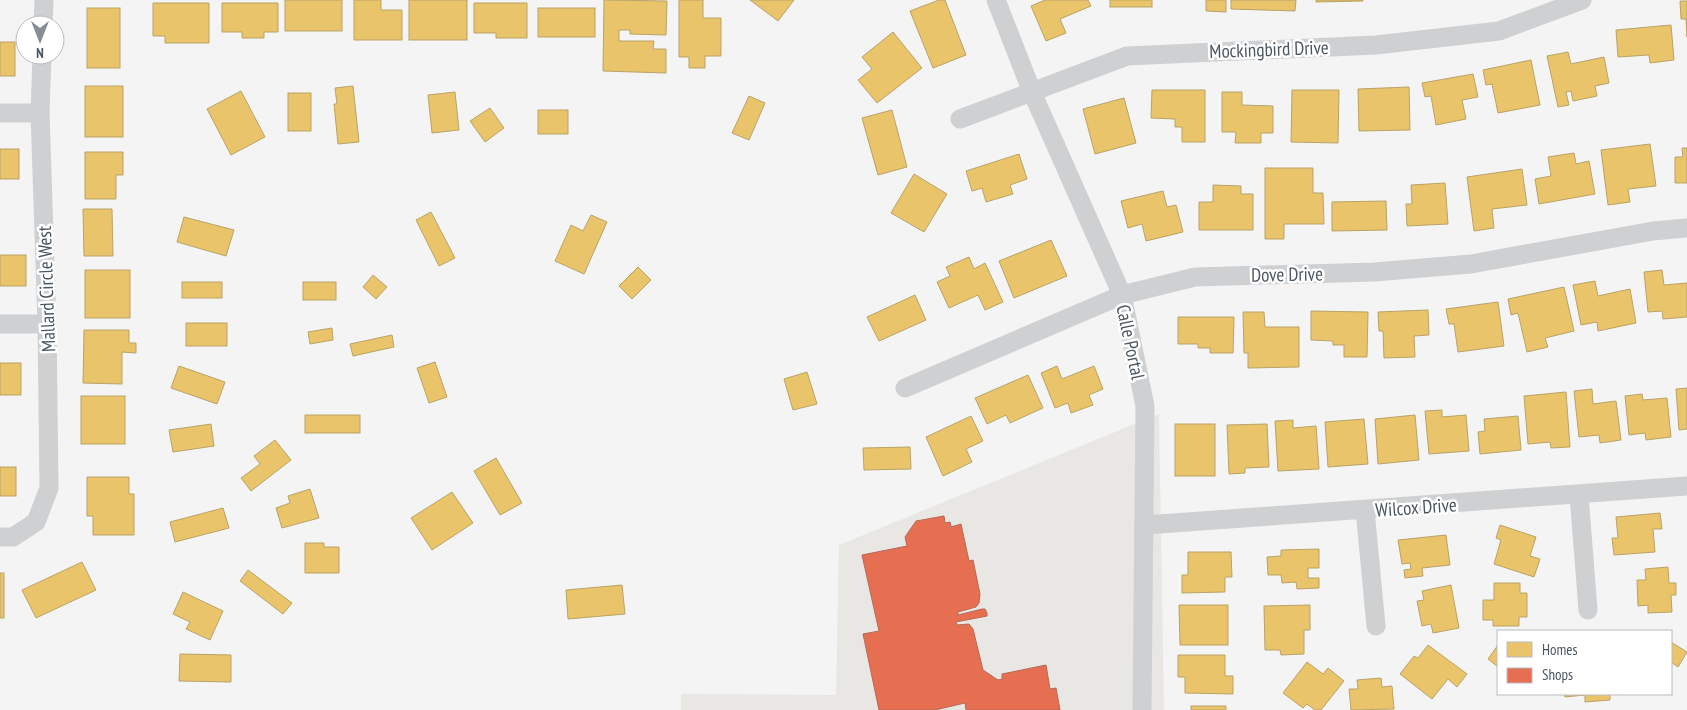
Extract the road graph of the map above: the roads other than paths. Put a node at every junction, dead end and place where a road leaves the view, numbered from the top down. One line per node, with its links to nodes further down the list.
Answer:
1 (44, 0): 4 (street)
2 (996, 0): 6 (street, Calle Portal)
3 (1582, 0): 6 (street, Mockingbird Drive)
4 (43, 15)
5 (42, 65): 8 (street, Mallard Circle West)
6 (1032, 92): 9 (street, Mockingbird Drive); 11 (street, Calle Portal)
7 (0, 112): 8 (street)
8 (40, 113): 13 (street, Mallard Circle West)
9 (960, 119)
10 (1687, 228): 11 (street, Dove Drive)
11 (1122, 295): 14 (street, Dove Drive); 18 (street, Calle Portal)
12 (0, 324): 13 (street)
13 (47, 324): 19 (street, Mallard Circle West)
14 (905, 388)
15 (1687, 486): 16 (street, Wilcox Drive)
16 (1579, 495): 17 (street, Wilcox Drive); 20 (street)
17 (1365, 510): 18 (street, Wilcox Drive); 21 (street)
18 (1145, 525): 22 (street, Calle Portal)
19 (0, 537)
20 (1588, 610)
21 (1376, 626)
22 (1142, 710)

